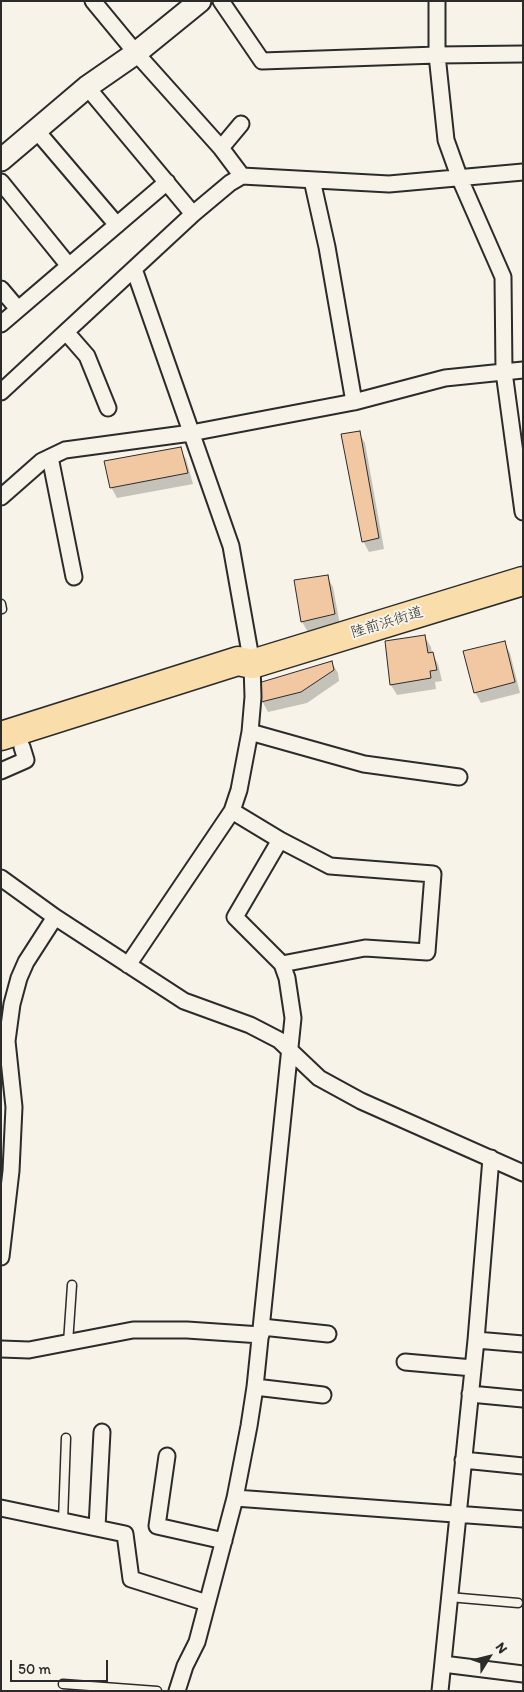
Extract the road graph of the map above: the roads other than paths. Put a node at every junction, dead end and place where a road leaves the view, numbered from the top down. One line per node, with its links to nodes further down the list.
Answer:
1 (93, 1): 5 (street)
2 (200, 1): 5 (street)
3 (221, 1): 7 (street)
4 (437, 1): 7 (street)
5 (136, 53): 8 (street); 11 (street)
6 (523, 54): 7 (street)
7 (437, 55): 15 (street)
8 (87, 87): 10 (street); 18 (street)
9 (241, 124): 11 (street)
10 (36, 130): 12 (street); 20 (street)
11 (221, 148): 14 (street)
12 (1, 160)
13 (523, 172): 15 (street)
14 (242, 176): 16 (street); 19 (street)
15 (460, 179): 16 (street); 28 (street)
16 (312, 180): 30 (street)
17 (1, 182): 21 (street)
18 (167, 182): 19 (street); 20 (street)
19 (194, 214): 22 (street)
20 (118, 225): 21 (street)
21 (69, 266): 24 (street)
22 (134, 269): 26 (street); 32 (street)
23 (1, 289): 24 (street)
24 (18, 309): 25 (street)
25 (1, 324)
26 (66, 332): 29 (street); 31 (street)
27 (523, 370): 28 (street)
28 (504, 372): 30 (street); 35 (street)
29 (1, 392)
30 (354, 402): 32 (street)
31 (108, 408)
32 (191, 433): 33 (street); 38 (street)
33 (50, 457): 34 (street); 36 (street)
34 (1, 497)
35 (523, 512)
36 (74, 577)
37 (523, 581): 38 (highway, 陸前浜街道)
38 (252, 664): 39 (street); 40 (highway, 陸前浜街道)
39 (250, 732): 42 (street); 43 (street)
40 (8, 746): 41 (street)
41 (1, 771)
42 (460, 777)
43 (232, 811): 44 (street); 48 (street)
44 (280, 840): 47 (street); 47 (street)
45 (1, 878): 46 (street)
46 (56, 917): 48 (street); 52 (street)
47 (282, 964): 49 (street)
48 (128, 965): 49 (street)
49 (290, 1050): 50 (street); 54 (street)
50 (491, 1158): 51 (street); 56 (street)
51 (523, 1172)
52 (2, 1250)
53 (72, 1285): 57 (lane)
54 (261, 1331): 55 (street); 57 (street); 62 (street)
55 (328, 1334)
56 (476, 1340): 58 (street); 61 (street)
57 (68, 1343): 59 (street)
58 (523, 1344)
59 (1, 1349)
60 (405, 1362): 61 (street)
61 (473, 1368): 63 (street)
62 (255, 1386): 64 (street); 71 (street)
63 (470, 1394): 65 (street); 69 (street)
64 (323, 1395)
65 (523, 1399)
66 (102, 1432): 76 (street)
67 (66, 1438): 75 (lane)
68 (167, 1456): 77 (street)
69 (463, 1460): 70 (street); 73 (street)
70 (523, 1466)
71 (235, 1498): 73 (street); 77 (street)
72 (1, 1508): 75 (street)
73 (457, 1513): 74 (street); 78 (street)
74 (523, 1518)
75 (63, 1520): 76 (street)
76 (97, 1527): 79 (street)
77 (224, 1541): 79 (street)
78 (449, 1596): 80 (lane); 81 (street)
79 (207, 1603): 85 (street)
80 (518, 1603)
81 (443, 1664): 82 (street); 86 (street)
82 (523, 1674)
83 (63, 1684): 84 (lane)
84 (157, 1691)
85 (177, 1691)
86 (440, 1691)

